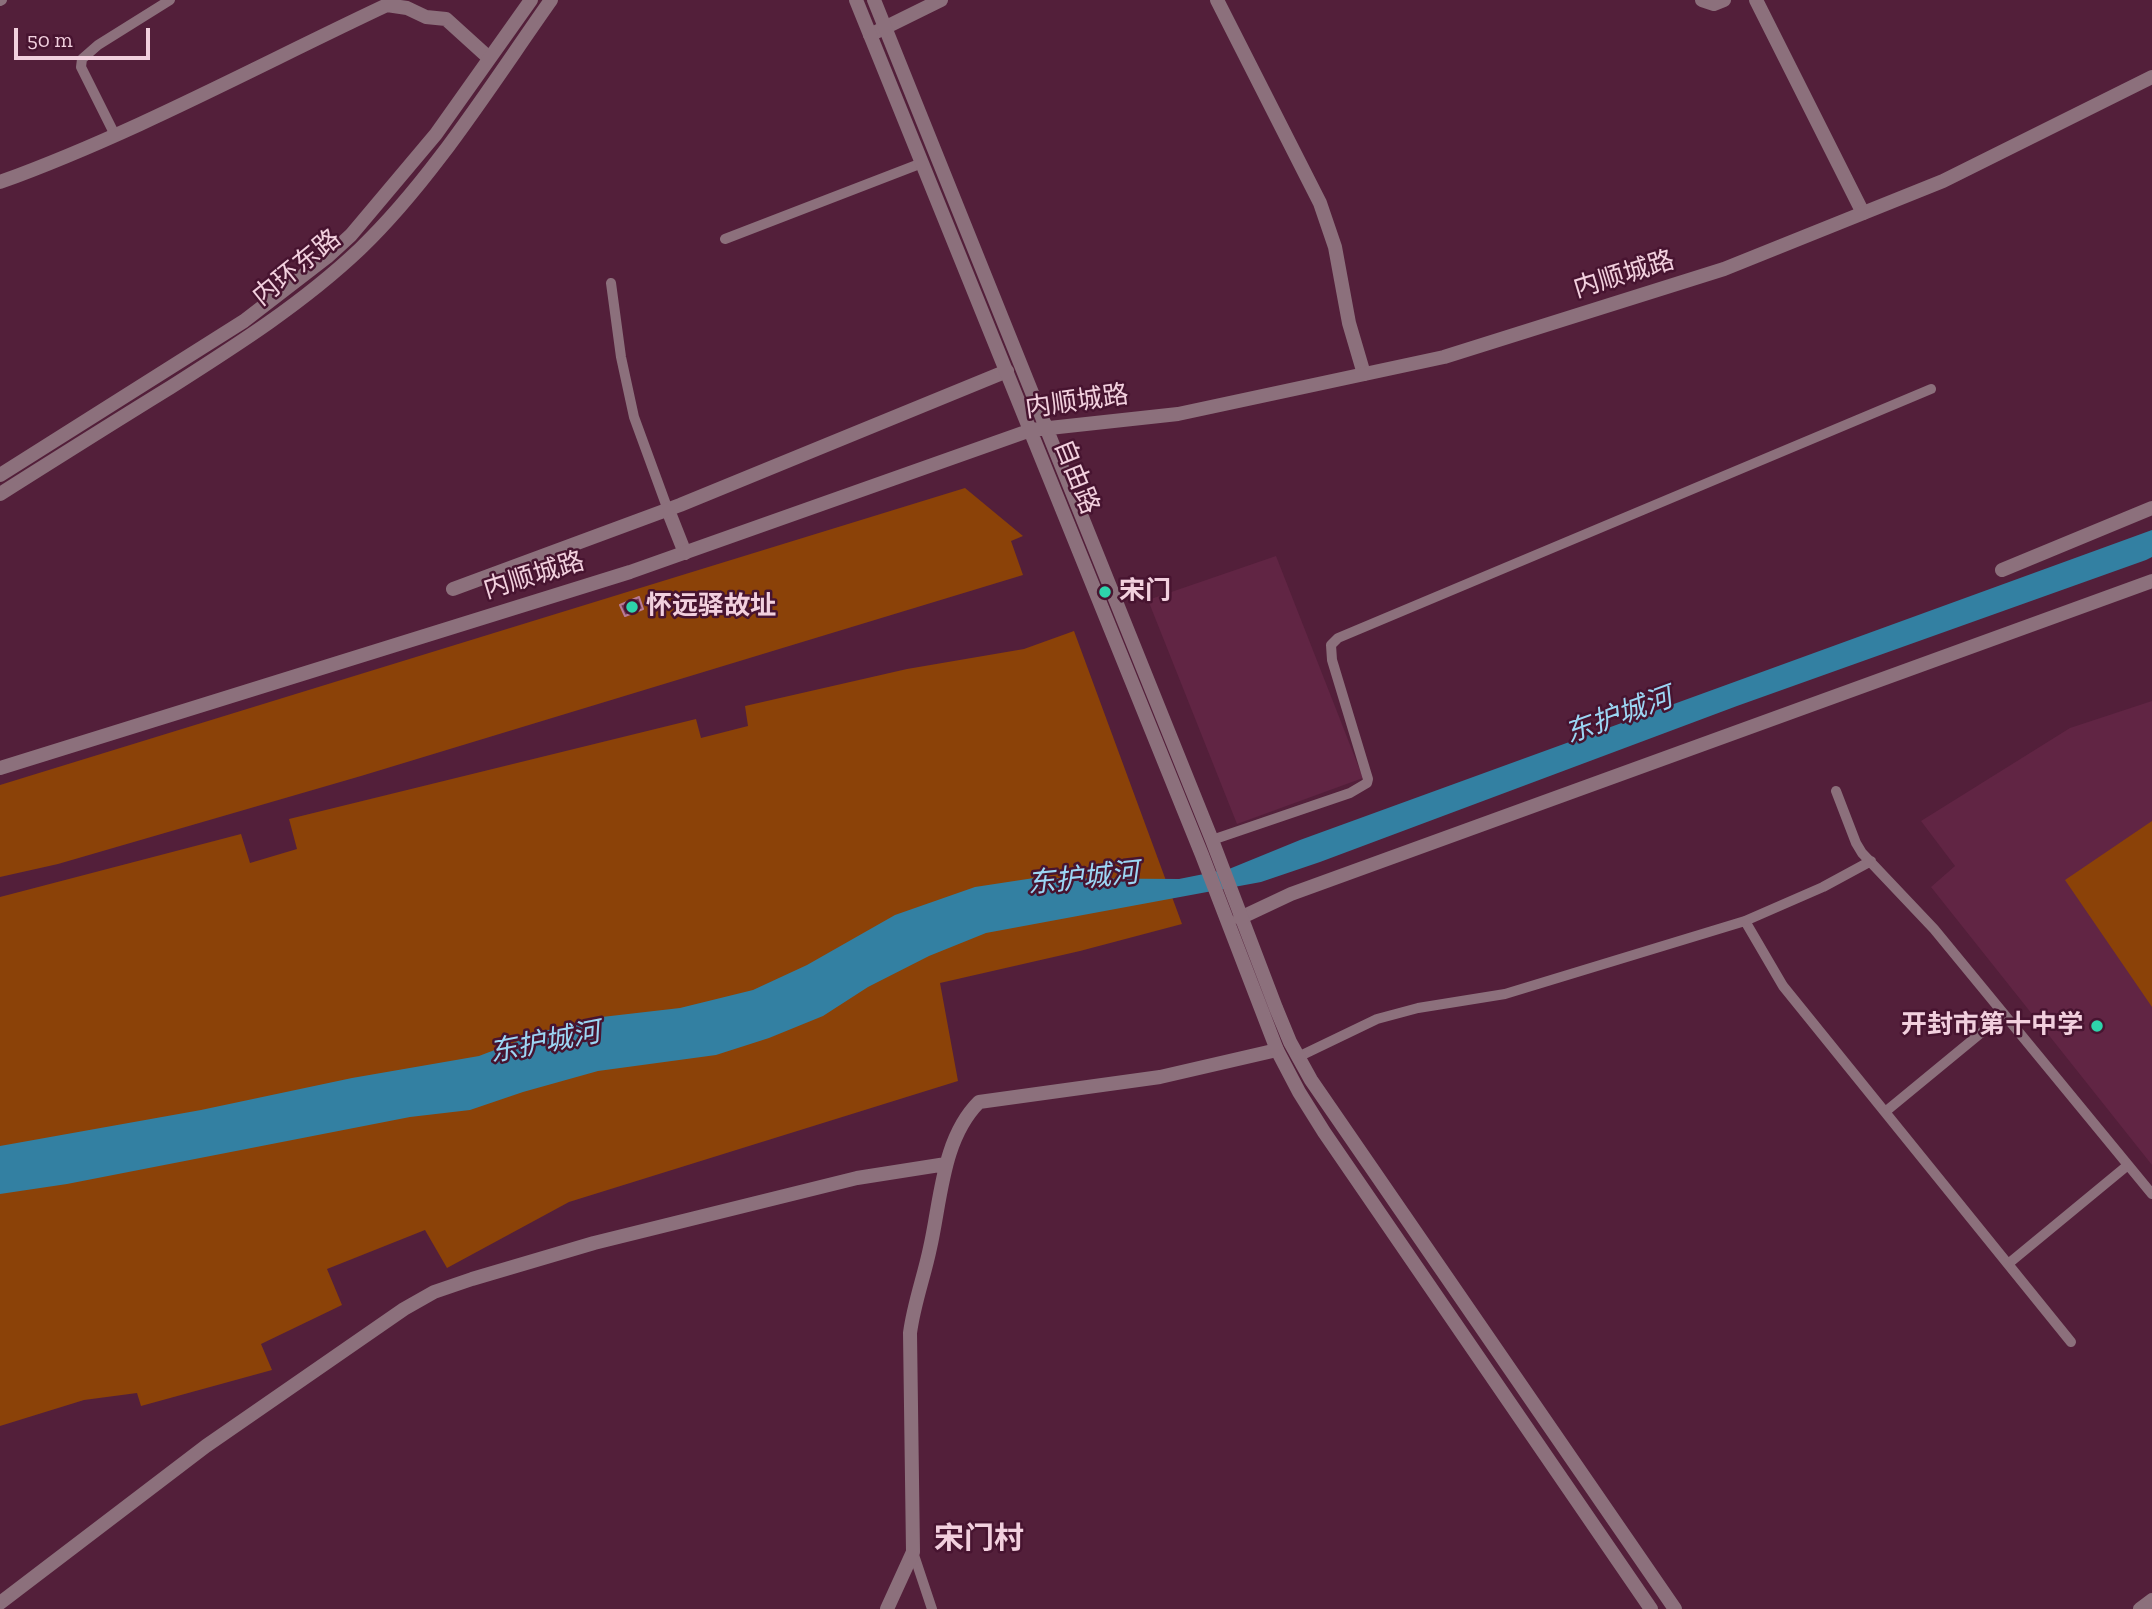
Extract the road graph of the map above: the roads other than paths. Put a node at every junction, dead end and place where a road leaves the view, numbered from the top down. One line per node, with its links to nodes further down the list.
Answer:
1 (170, 0): 16 (lane)
2 (531, 0): 14 (street, 内环东路)
3 (551, 0): 28 (street, 内环东路)
4 (856, 0): 13 (street, 自由路)
5 (874, 0): 12 (street, 自由路)
6 (941, 0): 12 (street)
7 (1217, 0): 23 (street)
8 (1702, 0): 9 (street)
9 (1724, 0)
10 (1756, 0): 19 (street)
11 (406, 4): 14 (street); 16 (street)
12 (885, 28): 13 (street); 25 (street, 自由路)
13 (870, 35): 17 (street, 自由路)
14 (489, 58): 27 (street, 内环东路)
15 (2152, 77): 19 (street, 内顺城路)
16 (115, 135): 18 (street)
17 (922, 163): 20 (lane); 22 (street, 自由路)
18 (0, 182)
19 (1863, 213): 23 (street, 内顺城路)
20 (725, 239)
21 (611, 283): 30 (lane)
22 (1007, 372): 26 (street, 自由路); 30 (street)
23 (1364, 374): 25 (street, 内顺城路)
24 (1931, 389): 37 (lane)
25 (1046, 428): 26 (street, 内顺城路); 37 (street, 自由路)
26 (1031, 430): 31 (street, 内顺城路); 39 (street, 自由路)
27 (0, 475)
28 (0, 494)
29 (2152, 508): 32 (street)
30 (668, 510): 31 (street); 34 (street)
31 (685, 553): 35 (street, 内顺城路)
32 (2002, 570)
33 (2152, 581): 39 (street)
34 (453, 589)
35 (0, 768)
36 (1836, 791): 38 (lane)
37 (1214, 846): 39 (street, 自由路)
38 (1871, 861): 40 (lane); 41 (lane)
39 (1232, 910): 42 (street); 43 (street)
40 (1745, 921): 43 (lane); 44 (lane)
41 (2004, 1014): 44 (lane); 46 (lane)
42 (1276, 1050): 45 (street); 55 (street)
43 (1298, 1057): 56 (street)
44 (1885, 1112): 48 (lane)
45 (946, 1164): 50 (street); 52 (street)
46 (2129, 1166): 47 (lane); 48 (lane)
47 (2152, 1194)
48 (2008, 1264): 49 (lane)
49 (2071, 1342)
50 (914, 1552): 53 (street); 54 (lane)
51 (2152, 1600): 57 (street)
52 (0, 1603)
53 (887, 1609)
54 (932, 1609)
55 (1651, 1609)
56 (1675, 1609)
57 (2140, 1609)

